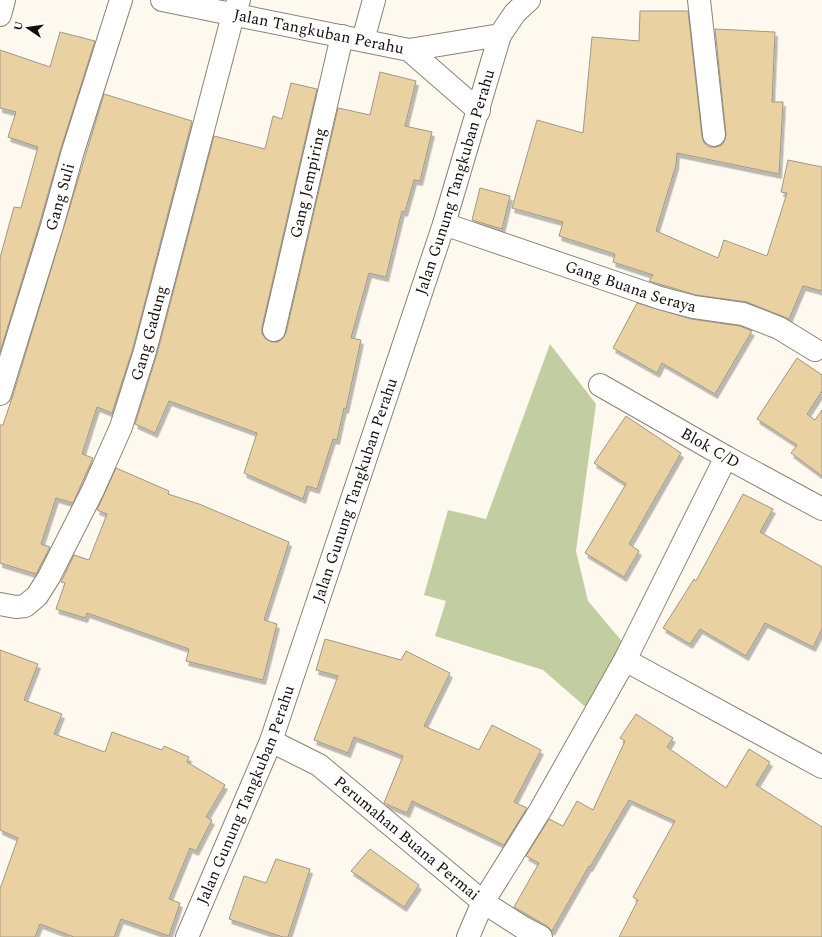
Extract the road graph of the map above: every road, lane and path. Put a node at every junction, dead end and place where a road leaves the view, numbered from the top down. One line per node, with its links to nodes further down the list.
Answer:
1 (4, 0): 8 (street)
2 (121, 0): 19 (street, Gang Suli)
3 (162, 0): 7 (street, Jalan Tangkuban Perahu)
4 (374, 0): 11 (street)
5 (529, 0): 9 (street, Jalan Gunung Tangkuban Perahu)
6 (699, 0): 14 (street)
7 (236, 8): 10 (street, Jalan Tangkuban Perahu); 22 (street, Gang Gadung)
8 (0, 15)
9 (500, 35): 12 (street); 13 (street, Jalan Gunung Tangkuban Perahu)
10 (342, 36): 11 (street, Jalan Tangkuban Perahu); 16 (street, Gang Jempiring)
11 (363, 40): 12 (street, Jalan Tangkuban Perahu)
12 (409, 50): 13 (street, Jalan Tangkuban Perahu)
13 (479, 111): 15 (street, Jalan Gunung Tangkuban Perahu)
14 (714, 135)
15 (444, 224): 17 (street, Gang Buana Seraya); 24 (street, Jalan Gunung Tangkuban Perahu)
16 (274, 330)
17 (815, 350)
18 (600, 385): 20 (street, Blok C/D)
19 (0, 394)
20 (726, 457): 21 (street, Blok C/D); 23 (street)
21 (822, 509)
22 (0, 604)
23 (625, 660): 25 (street); 26 (street)
24 (271, 741): 26 (street, Perumahan Buana Permai); 27 (street, Jalan Gunung Tangkuban Perahu)
25 (822, 767)
26 (483, 902): 28 (street); 29 (street, Perumahan Buana Permai)
27 (187, 937)
28 (468, 937)
29 (541, 937)

